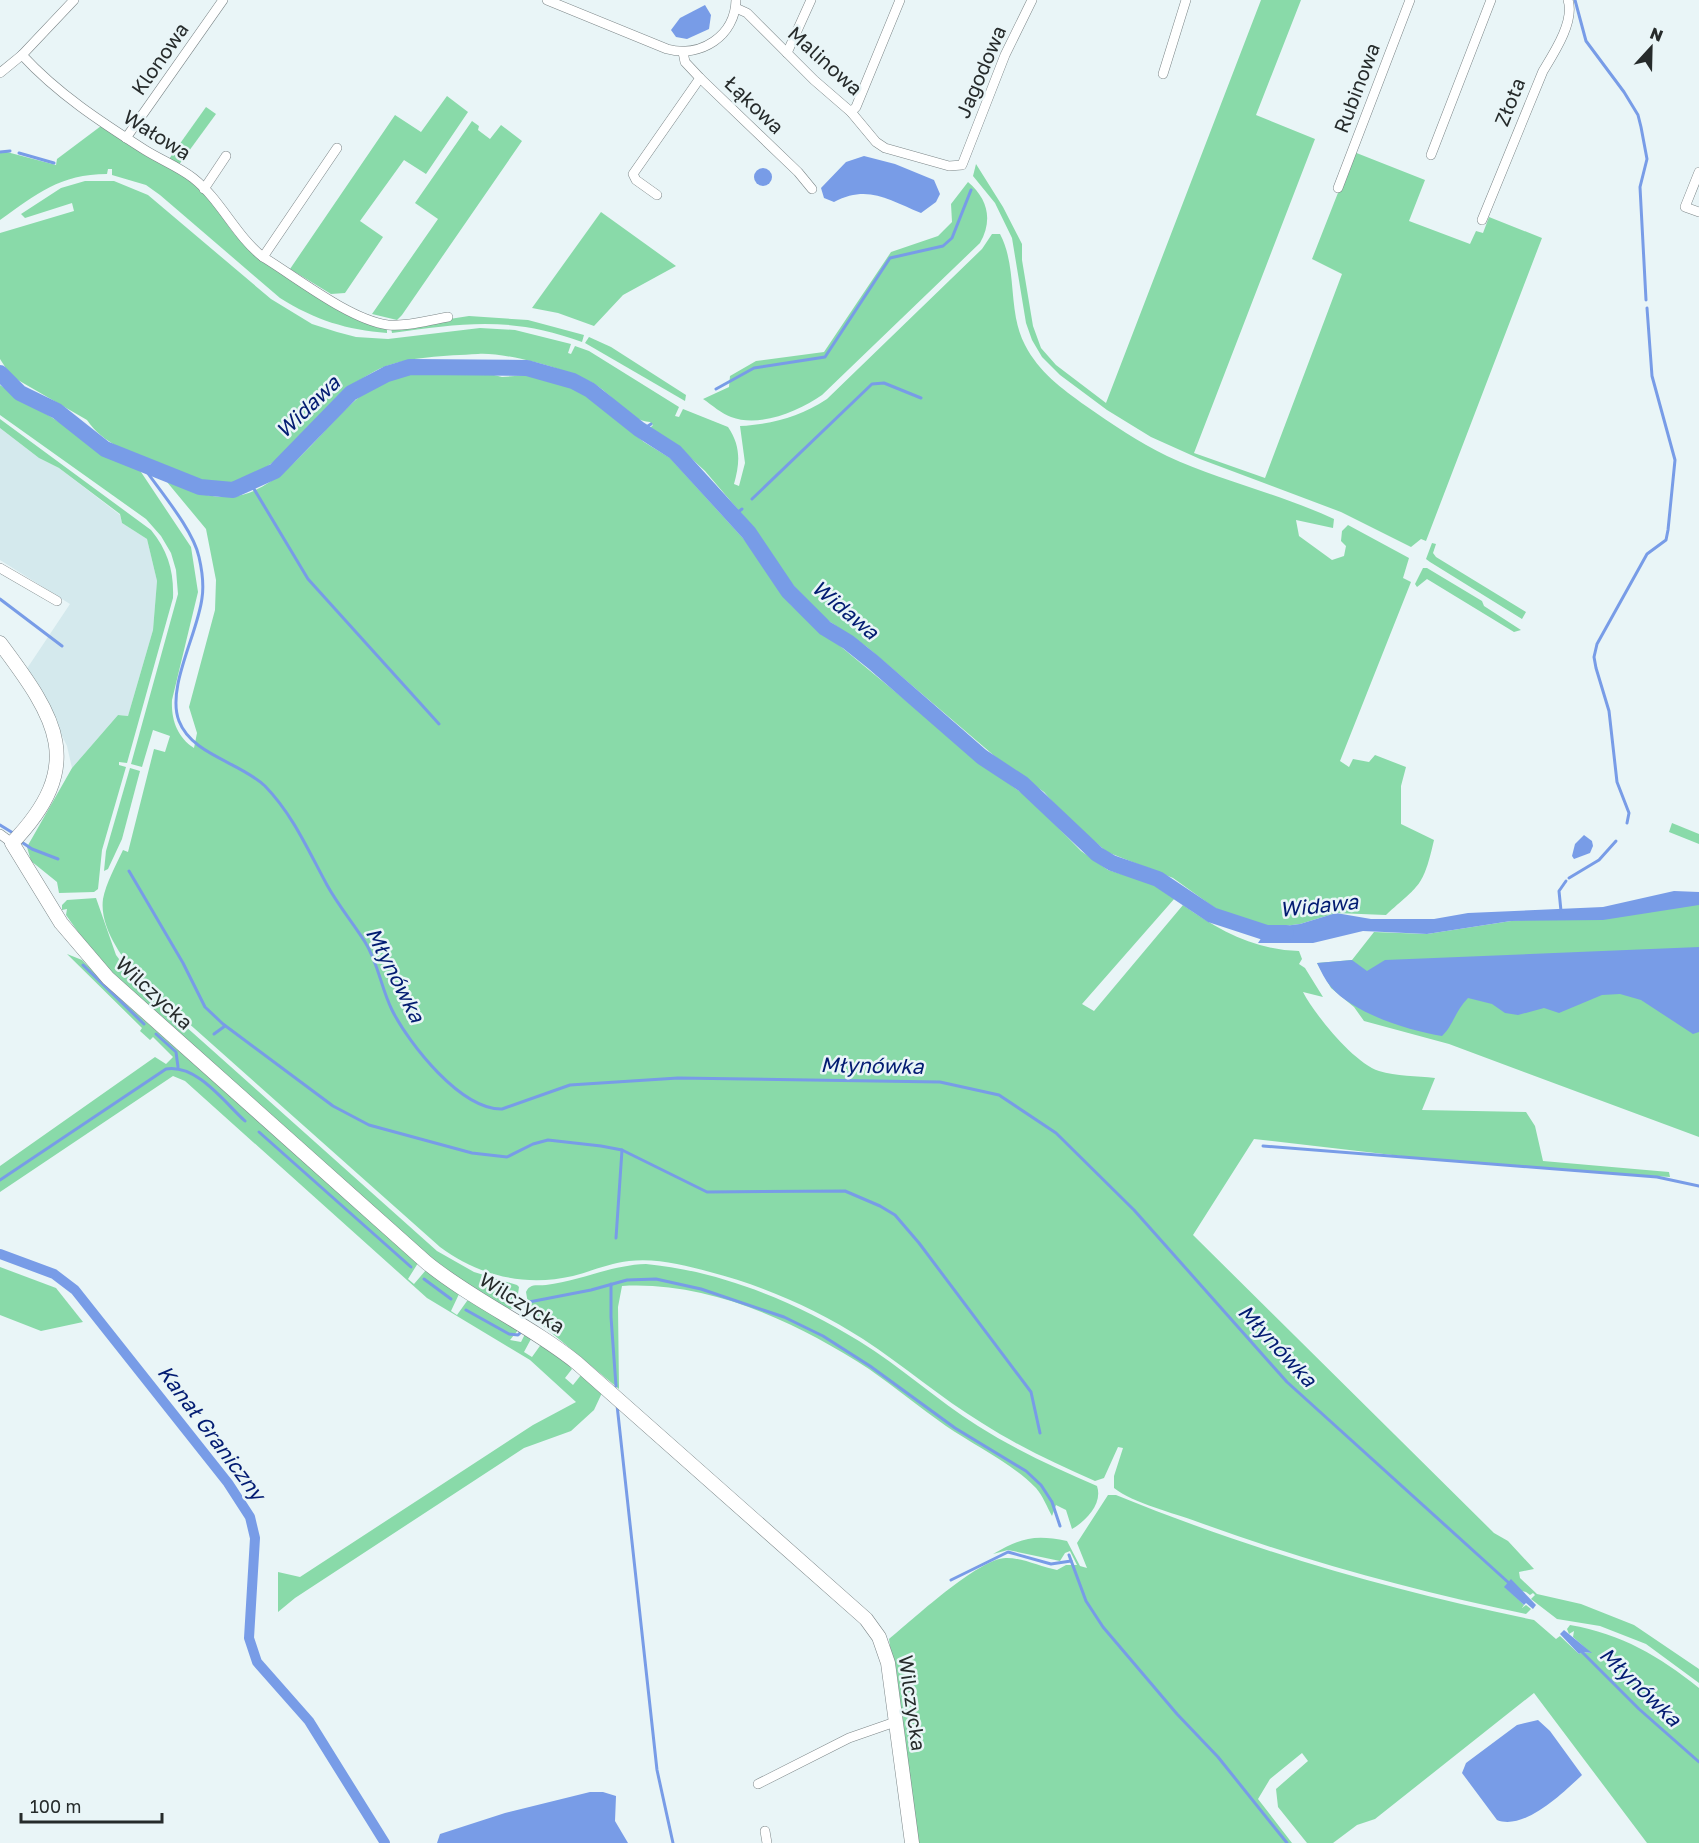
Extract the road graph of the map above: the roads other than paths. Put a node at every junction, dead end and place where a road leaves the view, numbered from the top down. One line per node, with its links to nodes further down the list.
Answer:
1 (74, 0): 14 (street)
2 (223, 0): 19 (street, Klonowa)
3 (547, 0): 12 (street)
4 (811, 0): 13 (street)
5 (900, 0): 18 (street, Malinowa)
6 (1032, 0): 18 (street, Jagodowa)
7 (1186, 0): 16 (street)
8 (1410, 0): 26 (street, Rubinowa)
9 (1491, 0): 21 (street)
10 (1568, 0): 29 (street, Złota)
11 (736, 4): 12 (street); 13 (street, Malinowa)
12 (683, 52): 17 (street, Łąkowa)
13 (787, 53): 18 (street, Malinowa)
14 (22, 55): 15 (street); 19 (street, Wałowa)
15 (0, 73)
16 (1164, 74)
17 (700, 78): 25 (street, Łąkowa); 27 (street)
18 (851, 112)
19 (126, 138): 24 (street, Wałowa)
20 (337, 148): 30 (street)
21 (1431, 155)
22 (226, 156): 24 (street)
23 (1699, 172): 28 (street)
24 (204, 189): 30 (street, Wałowa)
25 (812, 189)
26 (1338, 189)
27 (657, 195)
28 (1699, 212)
29 (1482, 220)
30 (263, 257): 31 (street, Wałowa)
31 (448, 317)
32 (0, 568): 33 (street)
33 (57, 602)
34 (0, 643): 36 (street)
35 (0, 834): 36 (street, Wilczycka)
36 (12, 843): 37 (street, Wilczycka)
37 (895, 1722): 38 (street); 41 (street, Wilczycka)
38 (758, 1784)
39 (765, 1831): 40 (street)
40 (767, 1843)
41 (912, 1843)

